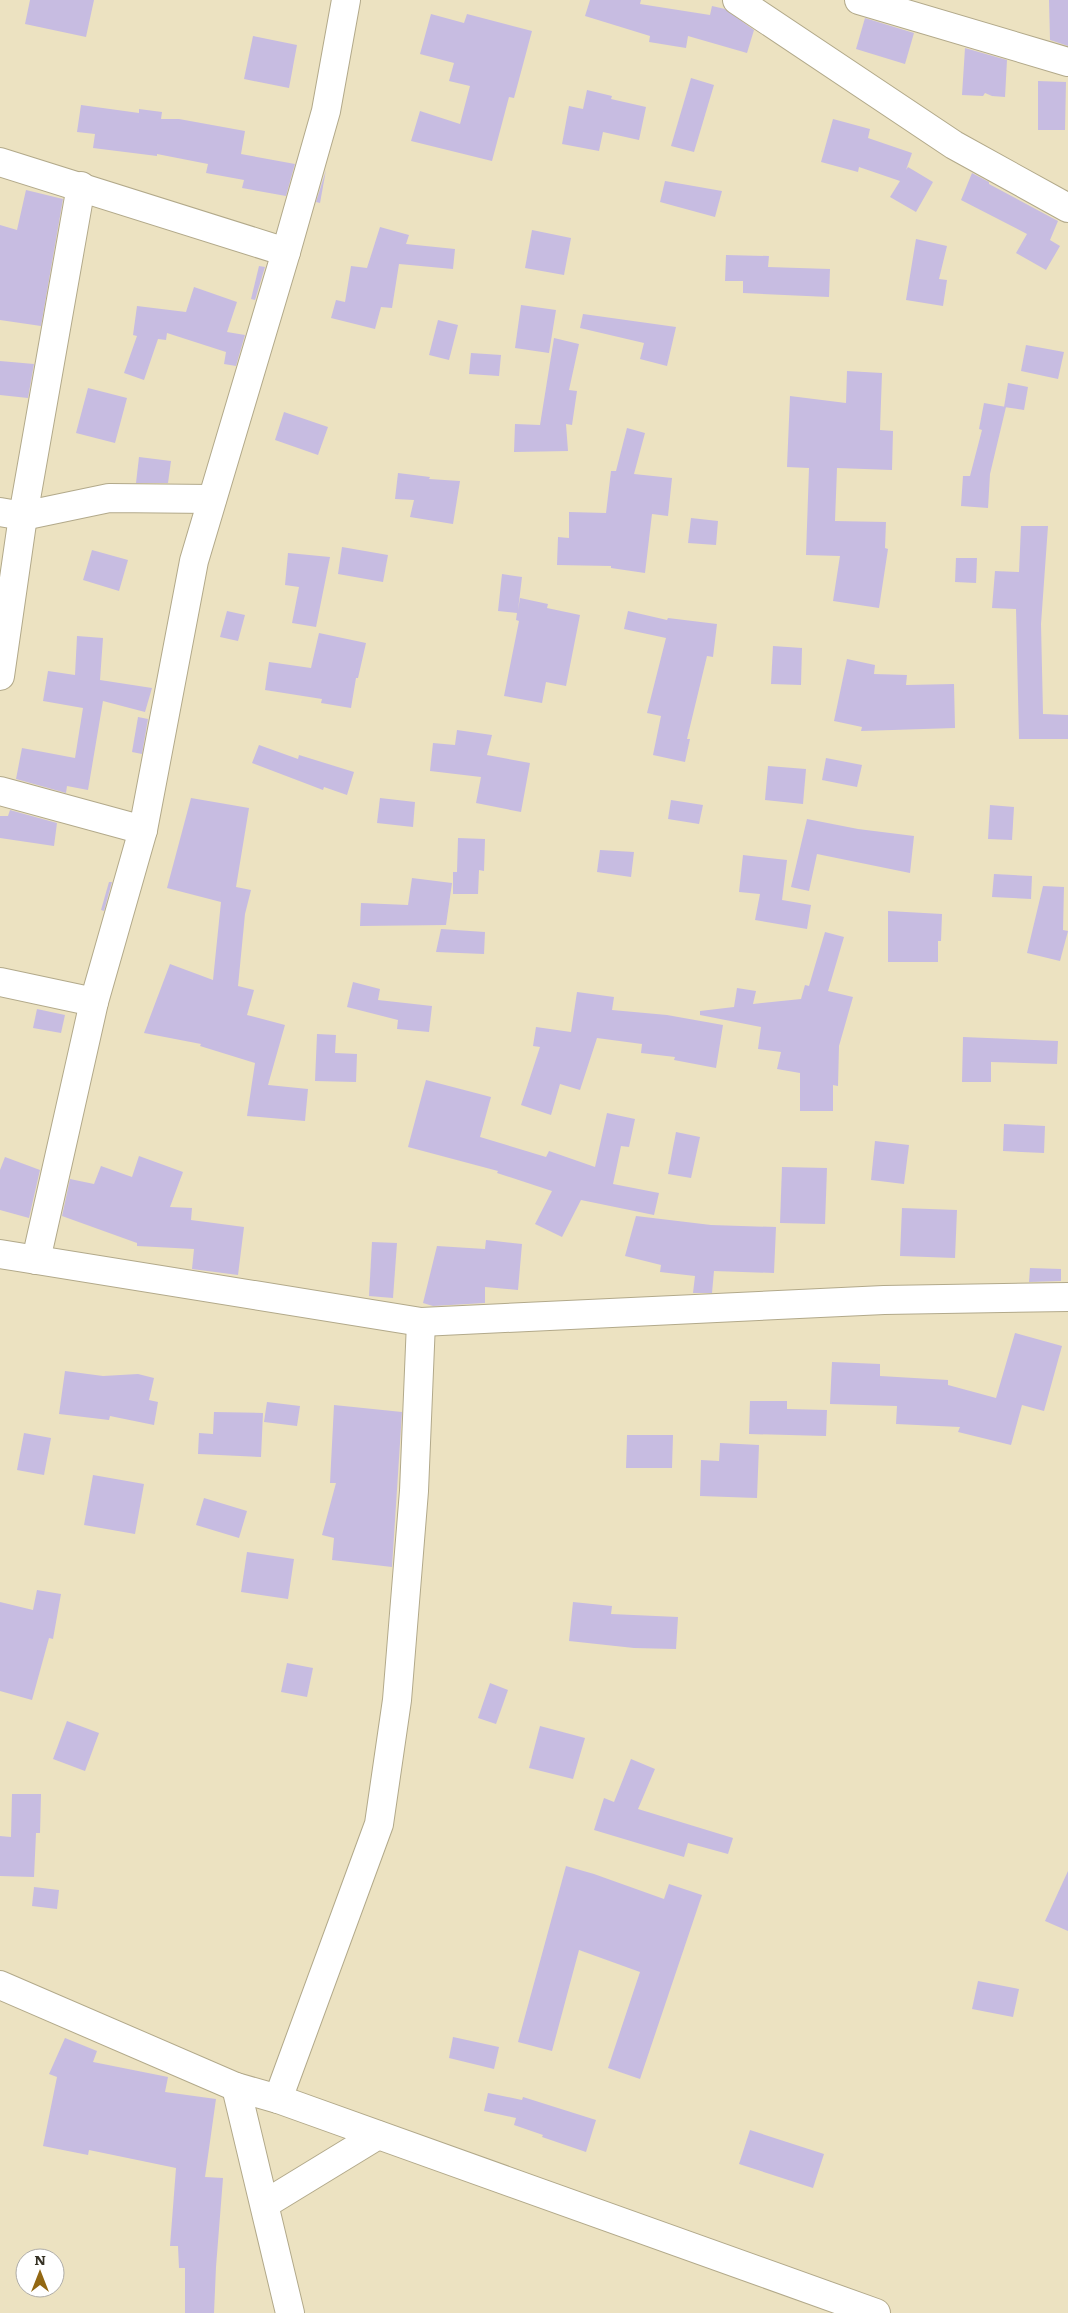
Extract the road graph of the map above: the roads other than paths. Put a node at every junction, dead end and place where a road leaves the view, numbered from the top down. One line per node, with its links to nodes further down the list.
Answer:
1 (346, 0): 8 (street)
2 (737, 0): 7 (street)
3 (859, 0): 4 (street)
4 (1068, 62)
5 (0, 162): 6 (street)
6 (81, 186): 8 (street); 10 (street)
7 (1068, 208)
8 (286, 252): 9 (street)
9 (212, 499): 10 (street); 13 (street)
10 (12, 514): 11 (street)
11 (0, 676)
12 (0, 791): 13 (street)
13 (143, 830): 15 (street)
14 (0, 982): 15 (street)
15 (94, 1002): 17 (street)
16 (0, 1254): 17 (street)
17 (36, 1260): 19 (street)
18 (1068, 1297): 19 (street)
19 (421, 1322): 22 (street)
20 (0, 1985): 21 (street)
21 (236, 2087): 22 (street); 24 (street)
22 (278, 2099): 23 (street)
23 (378, 2135): 24 (street); 26 (street)
24 (265, 2204): 25 (street)
25 (290, 2313)
26 (876, 2313)

